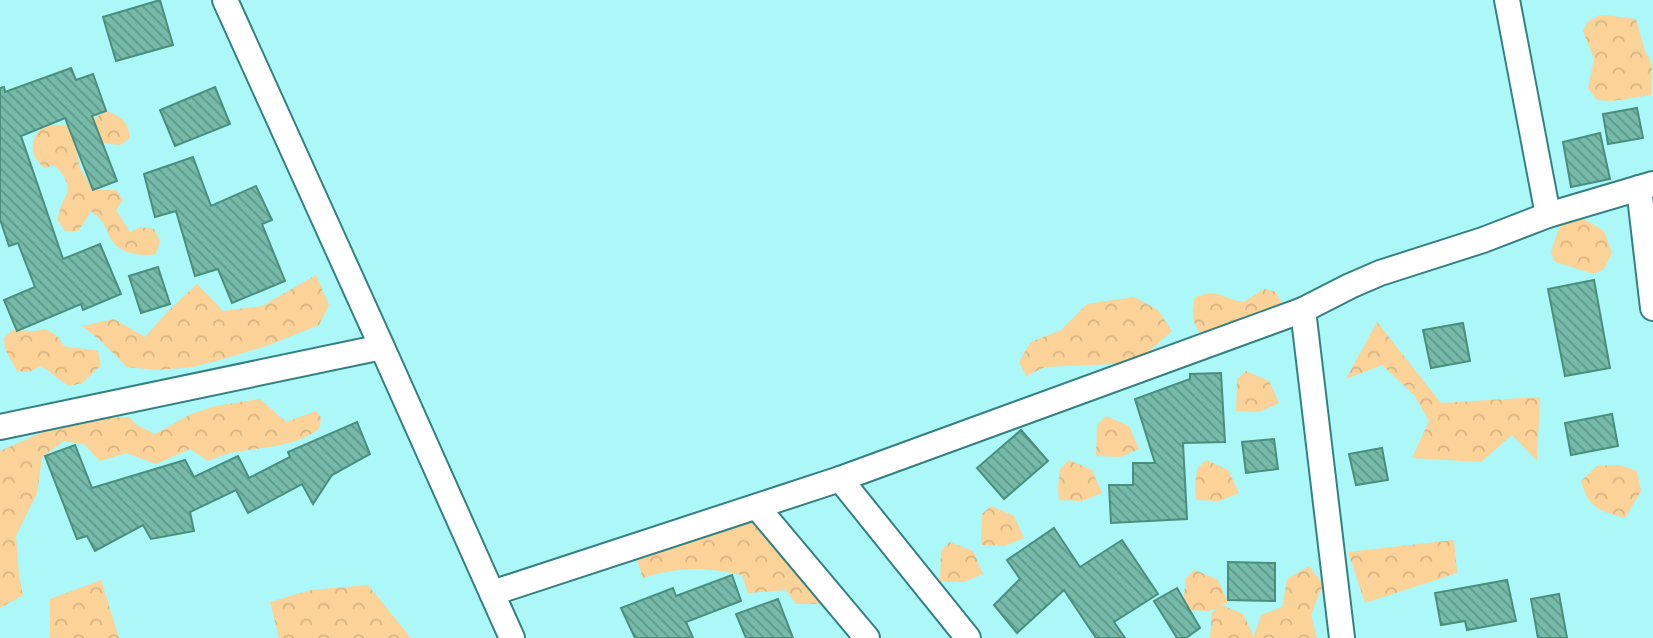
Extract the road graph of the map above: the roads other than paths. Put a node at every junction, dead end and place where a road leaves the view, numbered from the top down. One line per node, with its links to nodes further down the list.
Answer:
1 (225, 0): 7 (street)
2 (1507, 0): 4 (street)
3 (1646, 186): 4 (street); 5 (street)
4 (1548, 215): 6 (street)
5 (1653, 308)
6 (1303, 310): 9 (street); 15 (street)
7 (382, 347): 8 (street); 11 (street)
8 (0, 427)
9 (840, 480): 10 (street); 14 (street)
10 (757, 507): 11 (street); 13 (street)
11 (492, 593): 12 (street)
12 (512, 638)
13 (867, 638)
14 (968, 638)
15 (1342, 638)

